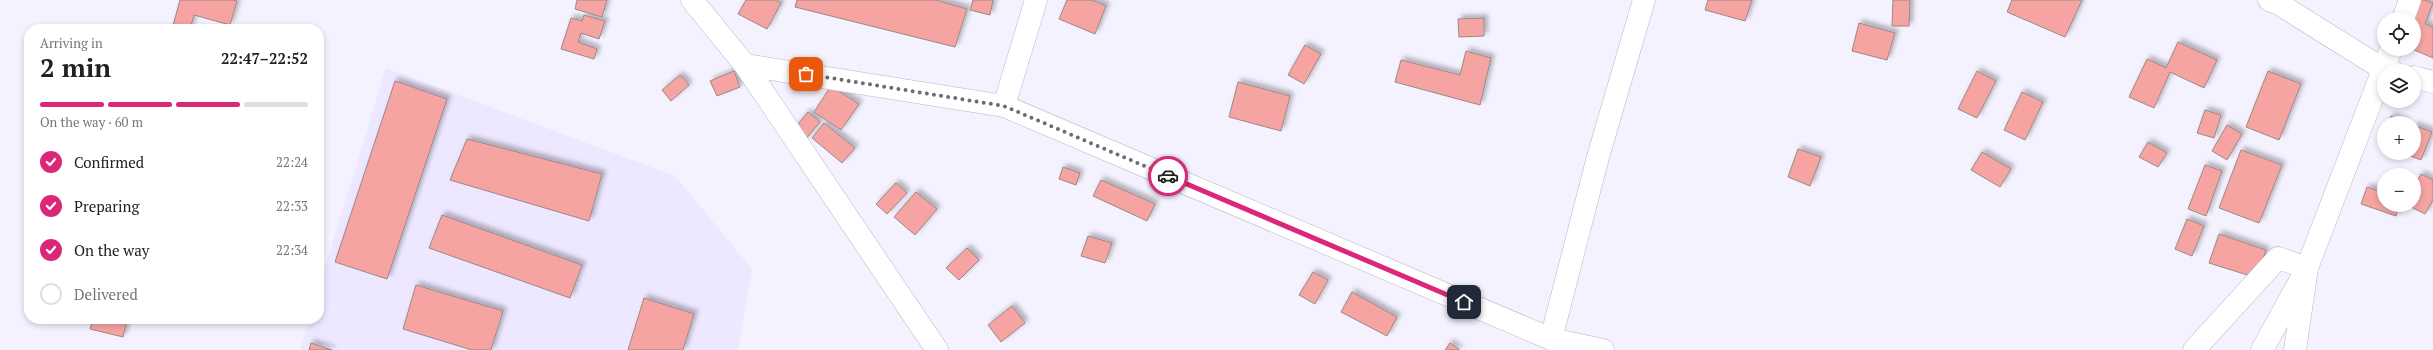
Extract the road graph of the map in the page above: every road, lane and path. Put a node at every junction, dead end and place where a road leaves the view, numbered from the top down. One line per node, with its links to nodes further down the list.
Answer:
1 (692, 0): 8 (street)
2 (1036, 0): 11 (street)
3 (1644, 0): 13 (street)
4 (2269, 0): 7 (street)
5 (2410, 0): 6 (street)
6 (2406, 12)
7 (2389, 63): 12 (street)
8 (745, 65): 11 (street); 14 (street)
9 (2421, 79): 10 (street)
10 (2433, 82)
11 (1004, 106): 13 (street)
12 (2306, 268): 16 (street); 17 (street); 18 (street)
13 (1550, 339): 15 (street)
14 (937, 350)
15 (1603, 350)
16 (2194, 350)
17 (2262, 350)
18 (2295, 350)

